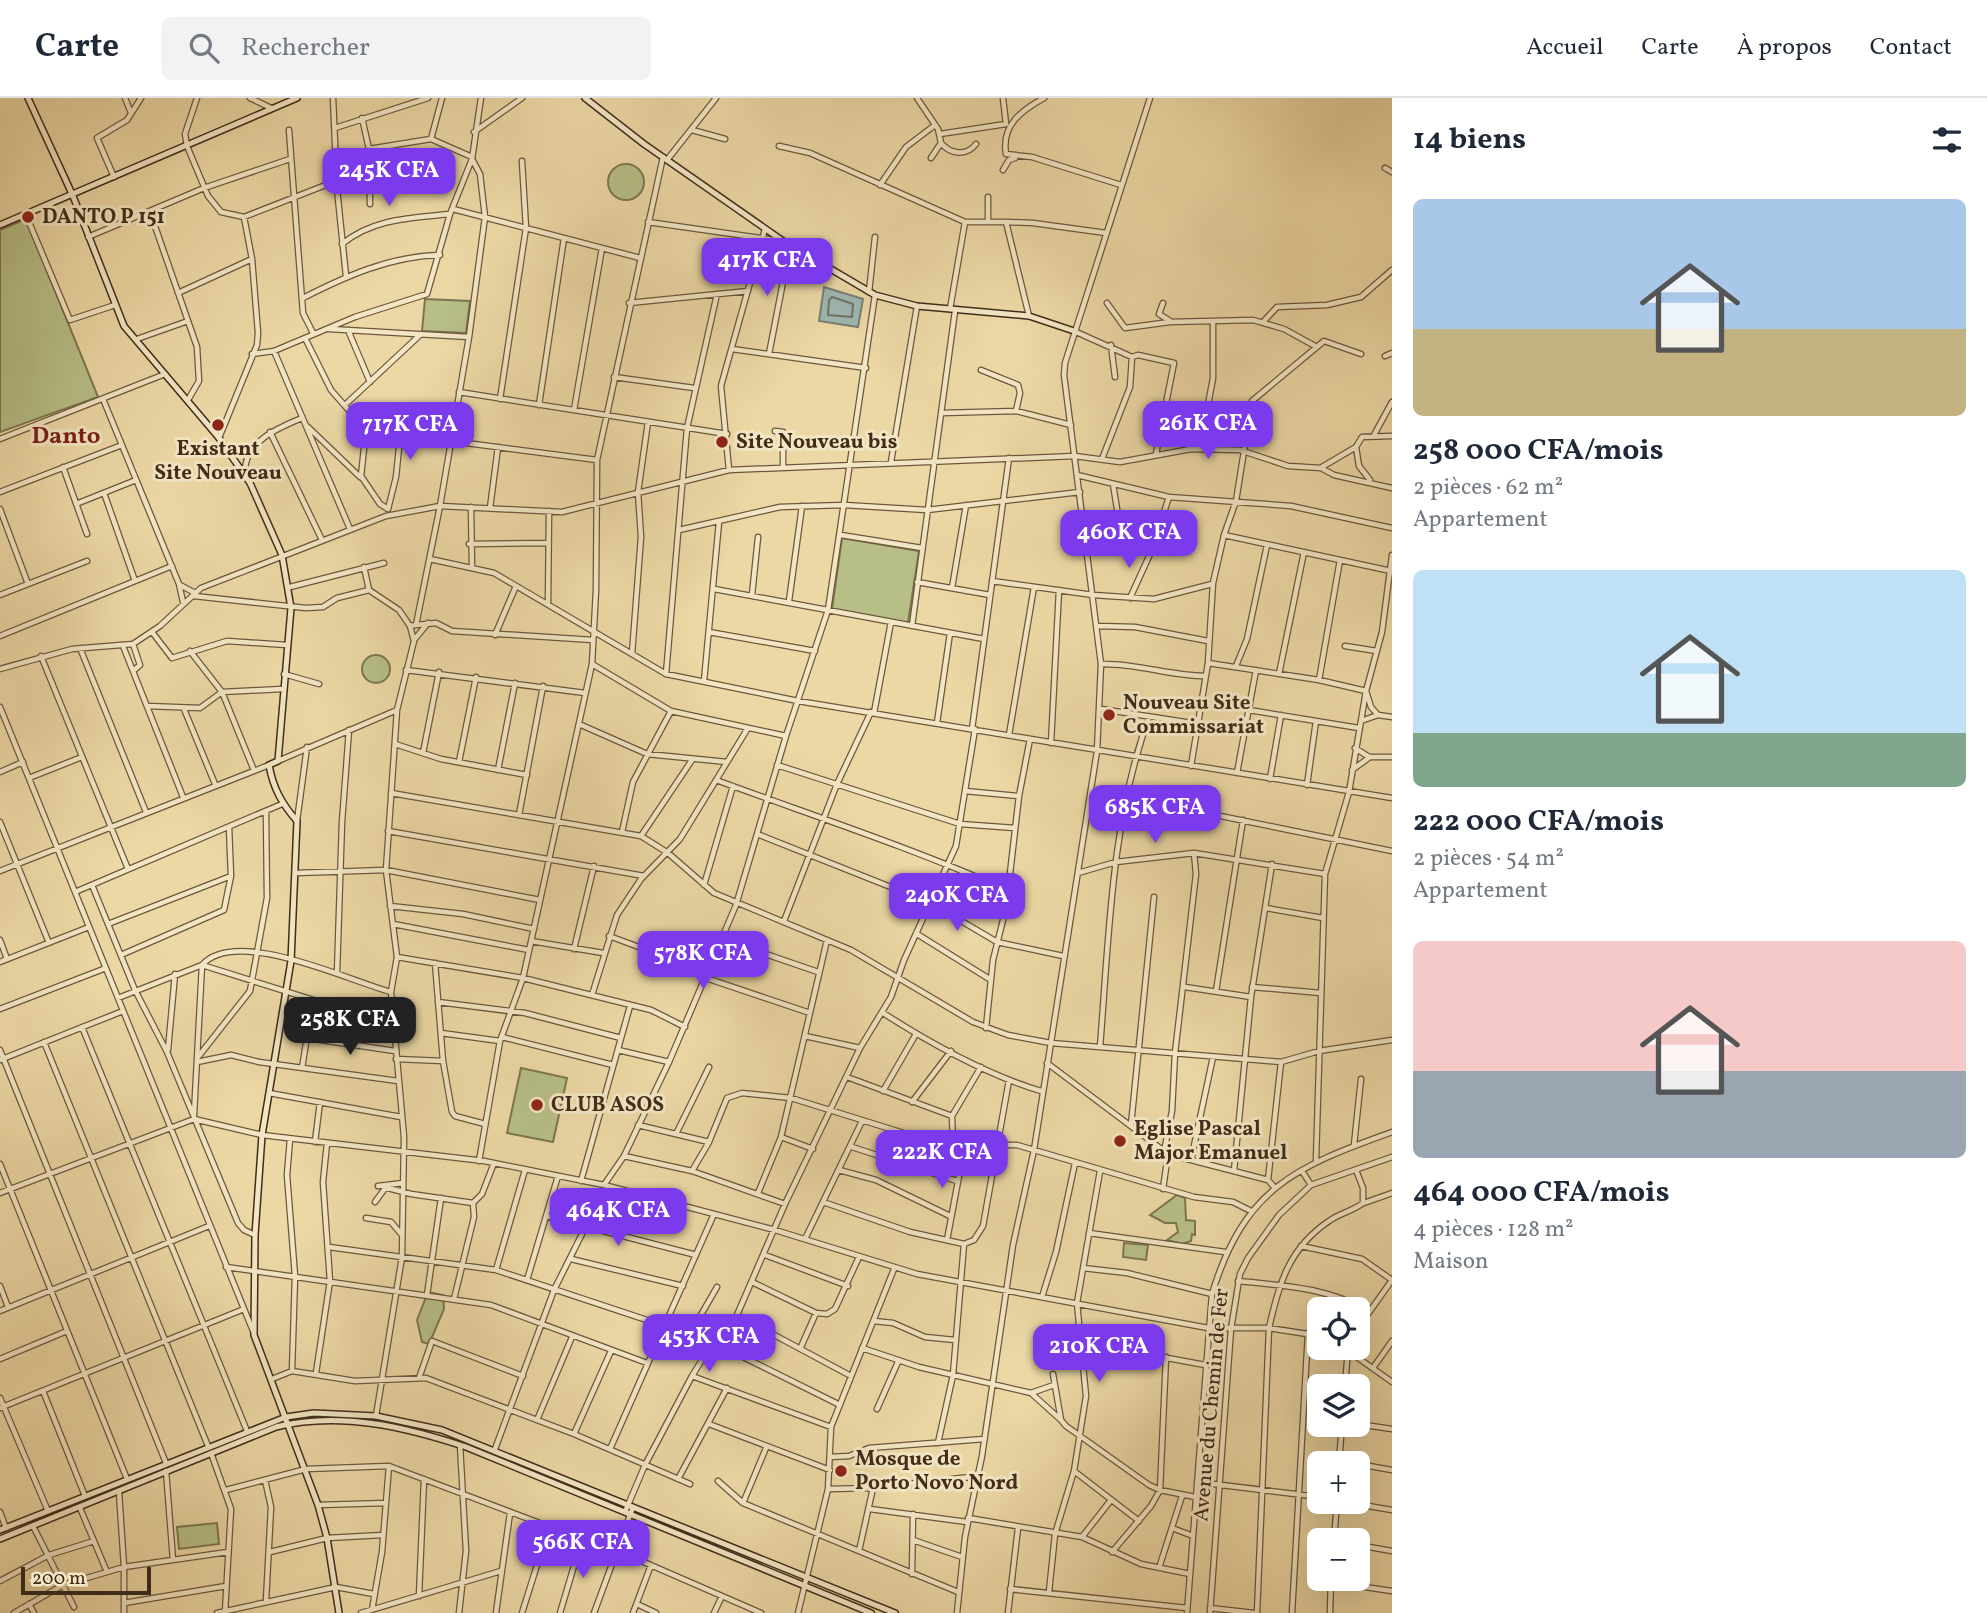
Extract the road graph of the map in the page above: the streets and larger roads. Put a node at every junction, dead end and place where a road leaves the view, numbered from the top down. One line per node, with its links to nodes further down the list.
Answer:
1 (28, 98): 51 (street)
2 (125, 98): 19 (street)
3 (141, 98): 19 (street)
4 (197, 98): 32 (street)
5 (250, 98): 18 (street)
6 (297, 98): 18 (street)
7 (333, 98): 23 (street)
8 (428, 98): 20 (street)
9 (442, 98): 28 (street)
10 (481, 98): 26 (street)
11 (522, 98): 26 (street)
12 (585, 98): 38 (street)
13 (716, 98): 25 (street)
14 (917, 98): 22 (street)
15 (1003, 98): 21 (street)
16 (1044, 98): 21 (street)
17 (1150, 98): 48 (street)
18 (271, 108): 32 (street)
19 (132, 114): 44 (street)
20 (362, 118): 23 (street); 34 (street)
21 (1009, 123): 27 (street); 36 (street)
22 (935, 125): 27 (street); 47 (street)
23 (335, 128): 45 (street)
24 (289, 130): 37 (street)
25 (692, 130): 29 (street); 38 (street)
26 (474, 132): 35 (street)
27 (940, 134): 30 (street)
28 (431, 139): 34 (street); 35 (street)
29 (725, 139)
30 (942, 144): 31 (street); 39 (street)
31 (976, 144)
32 (187, 146): 44 (street); 49 (street)
33 (779, 146): 47 (street)
34 (369, 149): 54 (street)
35 (472, 158): 55 (street); 59 (street)
36 (1009, 158): 42 (street); 48 (street)
37 (290, 159): 49 (street); 53 (street)
38 (665, 159): 60 (street); 66 (street)
39 (931, 159)
40 (522, 161): 65 (street)
41 (1385, 168): 43 (street)
42 (1003, 170)
43 (1392, 172)
44 (114, 177): 51 (street)
45 (336, 181): 46 (street); 50 (street)
46 (330, 185): 50 (street); 53 (street)
47 (880, 185): 61 (street)
48 (1121, 185): 67 (street)
49 (204, 188): 56 (street); 58 (street)
50 (337, 189): 68 (street)
51 (73, 196): 57 (street); 69 (street)
52 (988, 197): 62 (street)
53 (296, 198): 58 (street); 88 (street)
54 (370, 204)
55 (452, 211): 59 (street); 72 (street); 78 (street)
56 (150, 212): 69 (street); 85 (street)
57 (26, 215): 64 (street); 92 (street)
58 (244, 217): 80 (street)
59 (485, 217): 65 (street); 105 (street)
60 (648, 222): 73 (street); 79 (street)
61 (965, 222): 62 (street); 94 (street)
62 (988, 222): 63 (street)
63 (1006, 222): 67 (street); 95 (street)
64 (0, 225)
65 (526, 228): 71 (street); 127 (street)
66 (765, 229): 73 (street); 74 (street)
67 (1106, 233): 102 (street)
68 (342, 236): 72 (street); 75 (street)
69 (88, 237): 92 (street)
70 (875, 237): 84 (street)
71 (564, 238): 77 (street); 131 (street)
72 (350, 239): 75 (street)
73 (763, 239): 74 (street); 83 (street)
74 (783, 242): 76 (street)
75 (342, 244): 82 (street)
76 (790, 246): 84 (street); 114 (street)
77 (601, 248): 79 (street); 132 (street)
78 (440, 255): 82 (street); 100 (street)
79 (640, 258): 89 (street)
80 (252, 259): 85 (street); 113 (street)
81 (1392, 270): 99 (street)
82 (346, 276): 88 (street)
83 (748, 291): 86 (street); 110 (street)
84 (869, 292): 87 (street)
85 (178, 293): 96 (street)
86 (717, 294): 89 (street); 124 (street)
87 (875, 296): 93 (street); 118 (street)
88 (303, 298): 103 (street)
89 (629, 303): 121 (street)
90 (1107, 303): 98 (street)
91 (1163, 303): 98 (street)
92 (115, 305): 107 (street)
93 (916, 306): 94 (street); 160 (street)
94 (953, 310): 95 (street); 134 (street)
95 (1028, 316): 102 (street)
96 (188, 321): 107 (street); 128 (street)
97 (1213, 321): 98 (street); 99 (street); 152 (street)
98 (1170, 322)
99 (1263, 322): 109 (street)
100 (328, 329): 101 (street); 103 (street)
101 (348, 330): 104 (street); 123 (street)
102 (1074, 331): 108 (street); 139 (street)
103 (313, 333): 106 (street)
104 (421, 335): 105 (street); 123 (street)
105 (469, 337): 125 (street)
106 (305, 338): 111 (street); 130 (street)
107 (137, 339): 120 (street)
108 (1111, 345): 117 (street); 122 (street)
109 (1315, 346): 115 (street); 153 (street)
110 (732, 349): 114 (street); 143 (street)
111 (274, 351): 113 (street); 136 (street)
112 (1392, 353): 116 (street)
113 (252, 354): 146 (street)
114 (769, 354): 118 (street)
115 (1361, 354)
116 (1385, 356)
117 (1132, 357): 154 (street); 157 (street)
118 (866, 368): 161 (street)
119 (981, 370): 133 (street)
120 (166, 374): 126 (street); 128 (street)
121 (614, 377): 124 (street); 135 (street)
122 (1115, 377)
123 (370, 382): 130 (street)
124 (694, 388): 140 (street)
125 (459, 392): 127 (street); 148 (street)
126 (103, 399): 147 (street); 149 (street)
127 (500, 399): 131 (street)
128 (188, 400): 146 (street)
129 (1392, 402): 144 (street)
130 (346, 404): 168 (street)
131 (539, 405): 132 (street)
132 (574, 410): 135 (street)
133 (1016, 411): 134 (street); 139 (street)
134 (942, 413): 159 (street)
135 (606, 415): 137 (street); 158 (street)
136 (302, 418): 138 (street); 142 (street)
137 (648, 422): 140 (street); 175 (street)
138 (305, 424): 168 (street); 196 (street)
139 (1070, 425): 155 (street)
140 (687, 428): 143 (street); 170 (street)
141 (775, 431): 162 (street)
142 (270, 432): 166 (street); 203 (street)
143 (727, 434): 165 (street)
144 (1374, 435): 145 (street); 151 (street)
145 (1392, 436)
146 (219, 438): 166 (street)
147 (0, 439)
148 (450, 439): 150 (street); 185 (street); 190 (street)
149 (122, 445): 163 (street); 169 (street)
150 (498, 446): 158 (street); 188 (street)
151 (1356, 447): 164 (street); 171 (street)
152 (1200, 448): 153 (street); 154 (street)
153 (1245, 452): 164 (street); 180 (street)
154 (1156, 454): 157 (street)
155 (1075, 456): 156 (street); 157 (street); 167 (street)
156 (1009, 458): 159 (street); 179 (street)
157 (1102, 459)
158 (597, 460): 181 (street)
159 (934, 461): 160 (street); 191 (street)
160 (891, 462): 161 (street)
161 (850, 464): 162 (street); 183 (street)
162 (783, 466): 165 (street)
163 (63, 467): 174 (street); 182 (street)
164 (1321, 468): 171 (street)
165 (729, 470): 170 (street)
166 (245, 475): 211 (street)
167 (1077, 475): 172 (street); 176 (street)
168 (362, 478): 190 (street)
169 (136, 480): 177 (street); 217 (street)
170 (684, 480): 175 (street); 197 (street)
171 (1371, 481): 173 (street)
172 (1113, 484): 178 (street); 202 (street)
173 (1392, 488)
174 (0, 492)
175 (638, 492): 181 (street); 270 (street)
176 (1080, 492): 179 (street); 208 (street)
177 (104, 493): 182 (street); 222 (street)
178 (1169, 497): 180 (street); 209 (street)
179 (1002, 501): 184 (street); 221 (street)
180 (1236, 501): 195 (street); 200 (street)
181 (597, 503): 192 (street); 251 (street)
182 (76, 504): 198 (street)
183 (844, 505): 186 (street); 191 (street); 199 (street)
184 (966, 505): 191 (street); 230 (street)
185 (440, 506): 187 (street); 193 (street); 213 (street)
186 (802, 506): 194 (street); 240 (street)
187 (471, 507): 188 (street); 205 (street)
188 (490, 508): 192 (street)
189 (0, 509): 225 (street)
190 (388, 509): 193 (street)
191 (927, 510): 207 (street)
192 (549, 512): 204 (street)
193 (386, 516): 196 (street)
194 (719, 521): 197 (street); 231 (street)
195 (1392, 528)
196 (350, 529): 203 (street)
197 (680, 530): 282 (street)
198 (87, 534)
199 (841, 535): 207 (street); 244 (street)
200 (1224, 535): 206 (street); 224 (street)
201 (758, 537): 236 (street)
202 (1117, 538): 208 (street); 209 (street)
203 (322, 540): 211 (street)
204 (548, 543): 205 (street); 242 (street)
205 (469, 544): 219 (street)
206 (1267, 545): 210 (street); 275 (street)
207 (922, 548): 223 (street)
208 (1087, 548): 238 (street)
209 (1151, 552): 239 (street)
210 (1304, 552): 214 (street); 283 (street)
211 (282, 555): 228 (street); 234 (street)
212 (1392, 555): 220 (street)
213 (430, 559): 219 (street); 247 (street)
214 (1340, 560): 220 (street); 286 (street)
215 (87, 561): 225 (street)
216 (384, 563): 218 (street)
217 (172, 566): 222 (street); 226 (street)
218 (364, 568): 228 (street); 232 (street)
219 (471, 568): 227 (street)
220 (1390, 571): 269 (street)
221 (992, 581): 229 (street); 237 (street)
222 (135, 582): 256 (street)
223 (917, 582): 230 (street); 249 (street)
224 (1213, 583): 239 (street); 261 (street)
225 (28, 584): 235 (street)
226 (180, 584): 234 (street); 241 (street)
227 (516, 586): 242 (street); 255 (street)
228 (289, 587): 243 (street)
229 (1034, 587): 233 (street); 316 (street)
230 (952, 588): 237 (street)
231 (714, 589): 236 (street); 253 (street)
232 (369, 590): 243 (street); 247 (street)
233 (1059, 590): 238 (street); 319 (street)
234 (194, 594): 241 (street); 243 (street)
235 (0, 595)
236 (752, 595): 240 (street)
237 (990, 595): 258 (street)
238 (1093, 595): 239 (street); 250 (street)
239 (1130, 598)
240 (789, 601): 244 (street)
241 (183, 602): 248 (street)
242 (548, 604): 251 (street)
243 (291, 608): 263 (street)
244 (828, 610): 245 (street); 268 (street)
245 (891, 622): 249 (street); 303 (street)
246 (428, 623): 247 (street); 255 (street); 260 (street)
247 (413, 625): 260 (street)
248 (160, 626): 252 (street); 257 (street)
249 (912, 626): 254 (street)
250 (1097, 626): 261 (street); 274 (street)
251 (593, 631): 259 (street); 270 (street)
252 (152, 632): 257 (street); 262 (street)
253 (709, 632): 268 (street); 287 (street)
254 (950, 633): 258 (street); 310 (street)
255 (495, 635): 259 (street)
256 (0, 636)
257 (157, 637): 267 (street)
258 (984, 639): 314 (street)
259 (593, 640): 273 (street)
260 (414, 641): 277 (street)
261 (1208, 641): 272 (street)
262 (133, 644): 264 (street); 279 (street)
263 (287, 645): 267 (street); 281 (street)
264 (122, 646): 266 (street); 279 (street)
265 (1345, 646): 269 (street)
266 (80, 648): 271 (street); 360 (street)
267 (190, 651): 293 (street)
268 (814, 651): 295 (street)
269 (1377, 651): 292 (street)
270 (632, 654): 282 (street)
271 (41, 656): 276 (street); 326 (street)
272 (1208, 663): 275 (street); 284 (street)
273 (592, 664): 294 (street); 302 (street)
274 (1101, 664): 284 (street); 299 (street)
275 (1236, 666): 278 (street)
276 (0, 669)
277 (406, 670): 280 (street); 300 (street)
278 (1256, 670): 283 (street); 301 (street)
279 (133, 671): 296 (street)
280 (439, 672): 285 (street); 324 (street)
281 (284, 674): 289 (street); 291 (street)
282 (666, 674): 287 (street)
283 (1279, 674): 286 (street)
284 (1205, 676): 311 (street)
285 (476, 677): 288 (street); 333 (street)
286 (1319, 680): 292 (street)
287 (704, 681): 295 (street)
288 (514, 683): 290 (street); 339 (street)
289 (318, 684)
290 (543, 686): 294 (street); 343 (street)
291 (282, 689): 293 (street); 331 (street)
292 (1366, 691): 305 (street); 312 (street)
293 (222, 692): 298 (street); 338 (street)
294 (585, 692): 309 (street)
295 (798, 701): 303 (street); 317 (street)
296 (146, 706): 298 (street); 355 (street)
297 (0, 707): 332 (street)
298 (184, 709): 348 (street)
299 (1101, 709): 306 (street); 323 (street)
300 (397, 710): 315 (street); 320 (street)
301 (1249, 710): 304 (street); 342 (street)
302 (671, 711): 313 (street); 325 (street)
303 (872, 713): 310 (street); 347 (street)
304 (1280, 715): 308 (street); 345 (street)
305 (1377, 715): 307 (street); 312 (street)
306 (1149, 717): 311 (street); 327 (street)
307 (1392, 717)
308 (1316, 721): 312 (street); 349 (street)
309 (579, 723): 325 (street); 366 (street)
310 (937, 723): 314 (street)
311 (1198, 724): 337 (street)
312 (1359, 725): 322 (street)
313 (748, 728): 317 (street); 334 (street)
314 (974, 729): 316 (street); 351 (street)
315 (349, 730): 321 (street); 394 (street)
316 (1009, 735): 318 (street)
317 (786, 736): 336 (street)
318 (1030, 739): 319 (street); 354 (street)
319 (1051, 743): 323 (street)
320 (395, 744): 324 (street); 353 (street)
321 (308, 746): 331 (street); 365 (street)
322 (1355, 748): 328 (street); 340 (street)
323 (1097, 751): 327 (street); 393 (street)
324 (424, 753): 333 (street)
325 (647, 754): 330 (street); 373 (street)
326 (82, 757): 344 (street); 369 (street)
327 (1134, 757): 337 (street); 356 (street)
328 (1370, 757): 329 (street); 340 (street)
329 (1392, 757)
330 (692, 760): 334 (street); 375 (street)
331 (278, 761): 335 (street)
332 (23, 762): 341 (street); 344 (street)
333 (459, 762): 339 (street)
334 (727, 762): 346 (street)
335 (269, 765): 338 (street); 359 (street)
336 (777, 765): 347 (street); 358 (street)
337 (1191, 766): 342 (street)
338 (253, 768): 348 (street)
339 (498, 770): 343 (street)
340 (1350, 771): 352 (street)
341 (0, 772)
342 (1237, 773): 345 (street)
343 (527, 775): 362 (street)
344 (29, 778): 377 (street)
345 (1270, 779): 349 (street)
346 (716, 780): 350 (street); 379 (street)
347 (837, 783): 363 (street); 368 (street)
348 (215, 784): 355 (street)
349 (1307, 785): 352 (street)
350 (733, 786): 358 (street); 399 (street)
351 (965, 791): 354 (street); 368 (street)
352 (1349, 792): 357 (street); 376 (street)
353 (391, 793): 362 (street); 372 (street)
354 (1019, 796): 371 (street)
355 (183, 797): 360 (street)
356 (1127, 797): 364 (street); 384 (street)
357 (1392, 798)
358 (767, 801): 363 (street); 374 (street)
359 (282, 804): 361 (street); 365 (street)
360 (146, 812): 369 (street)
361 (266, 812): 370 (street); 424 (street)
362 (519, 815): 366 (street)
363 (824, 819): 381 (street); 386 (street)
364 (1243, 820): 376 (street); 382 (street)
365 (297, 821): 392 (street)
366 (557, 821): 373 (street); 383 (street)
367 (0, 822): 385 (street)
368 (960, 824): 371 (street); 386 (street)
369 (110, 826): 377 (street); 389 (street)
370 (229, 827): 389 (street); 396 (street)
371 (1015, 828): 400 (street)
372 (388, 831): 383 (street); 390 (street)
373 (622, 832): 375 (street)
374 (757, 834): 381 (street); 405 (street)
375 (641, 836): 379 (street)
376 (1335, 839): 378 (street); 395 (street)
377 (57, 848): 385 (street); 401 (street)
378 (1392, 851)
379 (668, 853): 397 (street); 399 (street)
380 (1194, 853): 382 (street); 384 (street); 443 (street)
381 (808, 854): 404 (street); 409 (street)
382 (1237, 857): 387 (street); 448 (street)
383 (549, 858): 388 (street); 403 (street)
384 (1116, 862): 393 (street); 474 (street)
385 (17, 864): 391 (street); 421 (street)
386 (949, 864): 400 (street); 404 (street)
387 (1272, 864): 395 (street); 407 (street)
388 (594, 866): 397 (street); 422 (street)
389 (128, 870): 398 (street)
390 (386, 870): 394 (street); 403 (street); 406 (street)
391 (0, 871)
392 (296, 873): 394 (street); 430 (street)
393 (1077, 873): 427 (street)
394 (340, 874): 436 (street)
395 (1325, 874): 408 (street)
396 (231, 876): 410 (street); 426 (street)
397 (644, 876): 415 (street)
398 (92, 885): 401 (street); 410 (street)
399 (704, 885): 405 (street)
400 (1007, 890): 420 (street)
401 (75, 892): 412 (street)
402 (1154, 897): 478 (street)
403 (540, 900): 413 (street)
404 (931, 903): 414 (street); 420 (street)
405 (736, 905): 409 (street); 416 (street)
406 (390, 906): 411 (street); 413 (street)
407 (1266, 908): 408 (street); 444 (street)
408 (1324, 918): 449 (street)
409 (784, 920): 418 (street)
410 (108, 924): 426 (street)
411 (392, 924): 423 (street); 428 (street)
412 (89, 928): 421 (street); 434 (street)
413 (534, 929): 419 (street)
414 (917, 934): 440 (street); 441 (street)
415 (609, 936): 425 (street); 439 (street)
416 (722, 939): 435 (street); 439 (street)
417 (0, 940): 429 (street)
418 (827, 940): 435 (street); 440 (street)
419 (531, 942): 422 (street); 423 (street)
420 (997, 942): 427 (street); 441 (street)
421 (49, 943): 429 (street)
422 (574, 949): 425 (street)
423 (529, 950): 438 (street)
424 (258, 952): 430 (street); 433 (street); 442 (street)
425 (603, 953): 450 (street)
426 (121, 956): 445 (street)
427 (1063, 956): 473 (street)
428 (397, 957): 432 (street); 447 (street)
429 (8, 959): 431 (street)
430 (291, 961): 436 (street); 446 (street)
431 (0, 962)
432 (435, 963): 438 (street); 454 (street)
433 (202, 965): 437 (street); 442 (street); 488 (street)
434 (106, 968): 452 (street); 456 (street)
435 (818, 972): 459 (street)
436 (337, 973): 447 (street)
437 (175, 974): 445 (street); 482 (street)
438 (523, 978): 450 (street); 458 (street)
439 (706, 978): 459 (street); 463 (street)
440 (898, 979): 460 (street); 464 (street)
441 (991, 979): 464 (street)
442 (252, 983): 446 (street); 488 (street)
443 (1185, 987): 448 (street); 483 (street)
444 (1252, 987): 449 (street); 451 (street)
445 (135, 990): 452 (street); 482 (street)
446 (285, 992): 453 (street); 493 (street)
447 (391, 992): 461 (street)
448 (1216, 992): 451 (street)
449 (1321, 993): 481 (street)
450 (592, 995): 455 (street)
451 (1251, 996): 487 (street)
452 (118, 998): 457 (street)
453 (313, 1000): 461 (street); 468 (street)
454 (438, 1002): 458 (street); 465 (street)
455 (630, 1006): 463 (street); 469 (street)
456 (0, 1009)
457 (123, 1011): 462 (street); 516 (street)
458 (511, 1012): 469 (street); 470 (street)
459 (810, 1013): 467 (street)
460 (883, 1013): 466 (street); 475 (street)
461 (393, 1025): 479 (street)
462 (82, 1027): 472 (street); 523 (street)
463 (685, 1027): 490 (street)
464 (986, 1028): 473 (street)
465 (441, 1033): 470 (street); 489 (street)
466 (916, 1034): 480 (street); 502 (street)
467 (805, 1036): 475 (street); 505 (street)
468 (307, 1038): 479 (street); 496 (street)
469 (621, 1038): 477 (street)
470 (501, 1039): 494 (street); 513 (street)
471 (1392, 1040): 481 (street)
472 (44, 1042): 485 (street); 537 (street)
473 (1051, 1043): 474 (street); 492 (street)
474 (1100, 1047): 478 (street)
475 (860, 1048): 498 (street)
476 (0, 1050): 485 (street)
477 (618, 1050): 490 (street); 494 (street)
478 (1137, 1050): 483 (street); 517 (street)
479 (395, 1051): 486 (street)
480 (951, 1051): 495 (street); 507 (street)
481 (1320, 1051): 491 (street); 540 (street)
482 (167, 1052): 511 (street)
483 (1175, 1053): 484 (street); 535 (street)
484 (1213, 1057): 487 (street); 539 (street)
485 (2, 1059): 552 (street)
486 (396, 1059): 489 (street); 501 (street)
487 (1244, 1059): 491 (street); 550 (street)
488 (198, 1060): 493 (street); 511 (street)
489 (443, 1061): 513 (street)
490 (669, 1062): 514 (street)
491 (1281, 1062): 554 (street)
492 (1046, 1063): 503 (street); 517 (street)
493 (273, 1064): 496 (street); 504 (street)
494 (613, 1065): 555 (street)
495 (981, 1067): 500 (street); 509 (street)
496 (302, 1068): 501 (street)
497 (709, 1068): 519 (street)
498 (847, 1077): 502 (street); 508 (street)
499 (1361, 1079): 530 (street)
500 (1009, 1080): 503 (street); 528 (street)
501 (398, 1081): 510 (street)
502 (883, 1091): 507 (street)
503 (1041, 1091): 533 (street)
504 (269, 1093): 506 (street); 520 (street)
505 (791, 1098): 508 (street); 521 (street); 525 (street)
506 (320, 1102): 510 (street); 524 (street)
507 (912, 1102): 509 (street)
508 (831, 1112): 512 (street); 532 (street)
509 (951, 1116): 529 (street)
510 (401, 1117): 534 (street)
511 (194, 1119): 516 (street); 520 (street); 583 (street)
512 (862, 1121): 529 (street); 531 (street)
513 (485, 1125): 541 (street)
514 (638, 1125): 519 (street); 536 (street)
515 (1392, 1125): 518 (street)
516 (170, 1126): 523 (street); 579 (street)
517 (1131, 1126): 535 (street)
518 (1391, 1132): 530 (street, Avenue du Chemin de Fer)
519 (676, 1134): 525 (street)
520 (262, 1135): 522 (street); 583 (street)
521 (781, 1137): 532 (street); 566 (street)
522 (290, 1139): 524 (street); 606 (street)
523 (128, 1142): 537 (street); 587 (street)
524 (315, 1142): 526 (street)
525 (709, 1142): 548 (street)
526 (327, 1143): 534 (street); 590 (street)
527 (965, 1144): 528 (street); 529 (street); 556 (street)
528 (999, 1144): 533 (street); 588 (street)
529 (953, 1145)
530 (1354, 1145): 540 (street, Avenue du Chemin de Fer)
531 (852, 1147): 546 (street); 556 (street)
532 (813, 1149): 573 (street)
533 (1034, 1150): 543 (street); 621 (street)
534 (404, 1152): 541 (street); 557 (street)
535 (1166, 1153): 539 (street); 563 (street)
536 (624, 1156): 548 (street); 558 (street)
537 (89, 1157): 552 (street); 596 (street)
538 (1392, 1157): 547 (street, Avenue du Chemin de Fer)
539 (1191, 1160): 550 (street)
540 (1316, 1160): 551 (street, Avenue du Chemin de Fer)
541 (479, 1161): 542 (street)
542 (494, 1163): 545 (street); 571 (street)
543 (1074, 1163): 549 (street); 624 (street)
544 (0, 1164): 562 (street)
545 (525, 1170): 553 (street); 604 (street)
546 (839, 1170): 570 (street); 577 (street)
547 (1356, 1170): 559 (street, Avenue du Chemin de Fer); 572 (street)
548 (692, 1171): 566 (street)
549 (1100, 1171): 563 (street); 582 (street)
550 (1234, 1171): 554 (street)
551 (1302, 1171): 559 (street); 561 (street, Avenue du Chemin de Fer)
552 (50, 1173): 562 (street); 605 (street)
553 (558, 1176): 555 (street); 576 (street)
554 (1268, 1180): 561 (street)
555 (581, 1181): 558 (street)
556 (957, 1181): 577 (street)
557 (403, 1182): 560 (street); 565 (street)
558 (604, 1185): 575 (street)
559 (1311, 1185): 610 (street, Avenue du Chemin de Fer)
560 (383, 1187): 565 (street); 569 (street)
561 (1275, 1188): 574 (street, Avenue du Chemin de Fer)
562 (10, 1189): 564 (street); 618 (street)
563 (1163, 1189): 574 (street)
564 (0, 1192)
565 (402, 1193): 568 (street); 584 (street)
566 (758, 1193): 573 (street)
567 (1392, 1193): 572 (street)
568 (441, 1198): 571 (street); 598 (street)
569 (375, 1202)
570 (823, 1202): 585 (street); 586 (street)
571 (473, 1203): 599 (street)
572 (1363, 1203): 589 (street)
573 (785, 1204): 581 (street)
574 (1251, 1211): 591 (street, Avenue du Chemin de Fer)
575 (714, 1214): 581 (street); 592 (street)
576 (546, 1216): 580 (street); 607 (street)
577 (950, 1216): 586 (street)
578 (366, 1218): 584 (street)
579 (209, 1226): 587 (street); 600 (street)
580 (586, 1226): 592 (street); 597 (street)
581 (775, 1230): 585 (street); 593 (street)
582 (1089, 1233): 591 (street); 601 (street)
583 (256, 1235): 602 (street)
584 (402, 1236): 594 (street)
585 (805, 1239): 595 (street)
586 (947, 1240): 588 (street)
587 (170, 1242): 596 (street); 637 (street)
588 (964, 1244): 612 (street)
589 (1301, 1246): 608 (street); 613 (street)
590 (329, 1247): 594 (street); 609 (street)
591 (1225, 1252): 622 (street, Avenue du Chemin de Fer)
592 (696, 1255): 615 (street)
593 (765, 1255): 611 (street); 616 (street)
594 (402, 1257): 598 (street); 619 (street)
595 (859, 1257): 603 (street); 616 (street)
596 (130, 1258): 605 (street); 648 (street)
597 (572, 1259): 615 (street); 620 (street)
598 (432, 1261): 599 (street); 623 (street)
599 (461, 1266): 604 (street); 626 (street)
600 (226, 1267): 602 (street); 629 (street)
601 (1083, 1268): 622 (street); 627 (street)
602 (256, 1269): 606 (street); 644 (street)
603 (894, 1269): 612 (street); 634 (street)
604 (496, 1270): 607 (street)
605 (90, 1274): 618 (street); 657 (street)
606 (295, 1276): 609 (street); 663 (street)
607 (527, 1280): 620 (street)
608 (1392, 1280): 630 (street)
609 (330, 1281): 619 (street); 664 (street)
610 (1238, 1281): 613 (street); 640 (street, Avenue du Chemin de Fer)
611 (752, 1282): 632 (street); 633 (street)
612 (961, 1282): 621 (street); 646 (street)
613 (1279, 1285): 625 (street); 639 (street)
614 (0, 1286): 628 (street)
615 (682, 1286): 636 (street)
616 (848, 1286): 632 (street)
617 (717, 1287): 643 (street)
618 (51, 1290): 628 (street); 641 (street)
619 (396, 1290): 623 (street); 673 (street)
620 (554, 1290): 635 (street); 636 (street)
621 (1007, 1291): 624 (street); 675 (street)
622 (1212, 1294): 638 (street, Avenue du Chemin de Fer)
623 (427, 1295): 626 (street)
624 (1042, 1297): 627 (street)
625 (1340, 1297)
626 (454, 1299): 635 (street)
627 (1077, 1303): 638 (street); 650 (street)
628 (8, 1307): 631 (street)
629 (244, 1309): 637 (street); 644 (street)
630 (1370, 1310)
631 (0, 1311)
632 (816, 1313): 651 (street)
633 (737, 1315): 649 (street); 651 (street)
634 (874, 1321): 646 (street); 652 (street)
635 (542, 1323): 645 (street); 668 (street)
636 (664, 1325): 643 (street); 660 (street)
637 (204, 1326): 648 (street); 693 (street)
638 (1208, 1328): 640 (street); 661 (street, Avenue du Chemin de Fer)
639 (1269, 1328): 640 (street); 642 (street); 723 (street)
640 (1231, 1329): 721 (street, Avenue du Chemin de Fer)
641 (68, 1331): 656 (street); 665 (street)
642 (1307, 1333)
643 (690, 1334): 649 (street)
644 (254, 1335): 672 (street)
645 (572, 1337): 653 (street); 686 (street)
646 (955, 1339): 667 (street)
647 (1392, 1341): 662 (street)
648 (164, 1342): 657 (street); 702 (street)
649 (713, 1342): 669 (street); 681 (street)
650 (1082, 1342): 655 (street); 695 (street)
651 (801, 1347): 670 (street)
652 (862, 1348): 659 (street); 670 (street)
653 (611, 1351): 660 (street); 694 (street)
654 (1307, 1351): 728 (street)
655 (1166, 1357): 661 (street); 726 (street)
656 (0, 1359)
657 (125, 1359): 665 (street); 704 (street)
658 (1362, 1360): 662 (street)
659 (898, 1362): 667 (street); 684 (street)
660 (647, 1363): 701 (street)
661 (1205, 1366): 719 (street, Avenue du Chemin de Fer)
662 (1373, 1368): 674 (street)
663 (292, 1371): 664 (street); 672 (street)
664 (316, 1373): 673 (street)
665 (85, 1374): 678 (street); 714 (street)
666 (1053, 1374): 676 (street)
667 (953, 1375): 675 (street); 697 (street)
668 (523, 1376): 671 (street); 683 (street)
669 (692, 1376): 677 (street); 705 (street)
670 (851, 1376): 681 (street)
671 (419, 1378): 673 (street); 683 (street)
672 (272, 1379): 688 (street)
673 (381, 1381): 685 (street)
674 (1392, 1382)
675 (992, 1384): 679 (street); 696 (street)
676 (1054, 1385): 679 (street); 687 (street)
677 (727, 1388): 689 (street); 691 (street)
678 (43, 1391): 682 (street); 731 (street)
679 (1031, 1393): 687 (street)
680 (0, 1398): 682 (street)
681 (840, 1405): 691 (street)
682 (2, 1408): 743 (street)
683 (511, 1409): 686 (street); 700 (street)
684 (877, 1409)
685 (376, 1416): 688 (street); 700 (street)
686 (537, 1420): 694 (street)
687 (1061, 1420): 695 (street)
688 (287, 1421): 693 (street); 698 (street); 702 (street); 708 (street)
689 (709, 1424): 699 (street); 716 (street)
690 (1370, 1426): 692 (street)
691 (831, 1427): 703 (street)
692 (1392, 1429)
693 (247, 1431): 702 (street)
694 (574, 1434): 701 (street)
695 (1082, 1436): 712 (street); 726 (street)
696 (984, 1439): 697 (street); 713 (street)
697 (938, 1443): 703 (street)
698 (460, 1445): 729 (street); 746 (street)
699 (766, 1448): 710 (street); 736 (street)
700 (495, 1449): 738 (street)
701 (610, 1449): 705 (street)
702 (210, 1450): 704 (street); 711 (street); 725 (street)
703 (830, 1457): 710 (street)
704 (166, 1463): 714 (street)
705 (645, 1465): 716 (street); 738 (street)
706 (1370, 1465): 709 (street)
707 (389, 1466): 708 (street); 715 (street); 735 (street)
708 (306, 1469): 717 (street); 737 (street)
709 (1392, 1469)
710 (830, 1470): 724 (street)
711 (166, 1471): 727 (street); 774 (street)
712 (1074, 1471): 734 (street); 756 (street)
713 (979, 1476): 722 (street); 748 (street)
714 (127, 1479): 731 (street)
715 (424, 1479): 729 (street); 796 (street)
716 (678, 1479): 720 (street)
717 (265, 1480): 725 (street); 770 (street)
718 (718, 1481): 736 (street)
719 (1197, 1482): 721 (street); 733 (street, Avenue du Chemin de Fer)
720 (690, 1484)
721 (1220, 1484): 723 (street); 805 (street, Avenue du Chemin de Fer)
722 (873, 1488): 724 (street); 741 (street)
723 (1262, 1488): 728 (street); 828 (street)
724 (828, 1489): 755 (street)
725 (226, 1490): 769 (street)
726 (1160, 1490): 732 (street); 749 (street)
727 (119, 1492): 740 (street); 776 (street)
728 (1299, 1493): 730 (street); 829 (street)
729 (462, 1495): 745 (street); 784 (street)
730 (1307, 1495)
731 (85, 1496): 743 (street)
732 (1181, 1496): 733 (street); 753 (street)
733 (1195, 1497): 758 (street, Avenue du Chemin de Fer)
734 (1111, 1500): 749 (street); 759 (street)
735 (386, 1503): 737 (street); 757 (street)
736 (743, 1503): 755 (street)
737 (318, 1505): 760 (street)
738 (631, 1506): 746 (street); 782 (street)
739 (1370, 1506): 742 (street)
740 (80, 1508): 750 (street); 764 (street)
741 (870, 1509): 747 (street); 767 (street)
742 (1392, 1510)
743 (48, 1511): 754 (street)
744 (0, 1512): 754 (street)
745 (510, 1513): 751 (street); 778 (street)
746 (628, 1513): 766 (street); 788 (street)
747 (912, 1514): 748 (street); 763 (street)
748 (968, 1520): 752 (street); 773 (street)
749 (1139, 1521): 771 (street)
750 (33, 1526): 761 (street); 772 (street)
751 (549, 1527): 762 (street); 816 (street)
752 (1018, 1528): 756 (street); 790 (street)
753 (1172, 1528): 758 (street); 777 (street)
754 (3, 1529)
755 (819, 1534): 767 (street); 782 (street)
756 (1055, 1534): 759 (street); 794 (street)
757 (383, 1535): 760 (street); 795 (street)
758 (1193, 1536): 781 (street, Avenue du Chemin de Fer)
759 (1082, 1537): 771 (street)
760 (327, 1538): 770 (street); 787 (street)
761 (0, 1539)
762 (582, 1539): 766 (street); 817 (street)
763 (913, 1540): 773 (street); 780 (street)
764 (94, 1541): 772 (street); 779 (street)
765 (1370, 1547): 768 (street)
766 (616, 1551): 775 (street); 818 (street)
767 (859, 1551): 780 (street)
768 (1392, 1551)
769 (228, 1552): 774 (street); 786 (street)
770 (270, 1552): 798 (street)
771 (1112, 1552): 777 (street)
772 (48, 1555): 783 (street); 785 (street)
773 (962, 1557): 793 (street)
774 (173, 1560): 776 (street)
775 (651, 1565): 797 (street); 801 (street)
776 (124, 1567): 779 (street); 799 (street)
777 (1159, 1568): 781 (street)
778 (500, 1571): 784 (street); 815 (street)
779 (107, 1572): 785 (street)
780 (912, 1574): 793 (street)
781 (1190, 1574): 804 (street, Avenue du Chemin de Fer)
782 (808, 1578): 788 (street); 825 (street)
783 (0, 1581)
784 (463, 1582): 796 (street); 814 (street)
785 (63, 1585): 800 (street); 802 (street)
786 (226, 1586): 799 (street); 806 (street)
787 (336, 1587): 795 (street); 798 (street); 812 (street)
788 (806, 1587): 823 (street); 824 (street)
789 (1370, 1587): 792 (street)
790 (1010, 1589): 794 (street); 827 (street)
791 (1331, 1591): 830 (street)
792 (1392, 1591)
793 (958, 1592): 826 (street)
794 (1049, 1592): 804 (street)
795 (374, 1594): 803 (street)
796 (419, 1595): 803 (street)
797 (722, 1596): 807 (street); 821 (street)
798 (266, 1601): 806 (street)
799 (124, 1603): 810 (street)
800 (29, 1604): 808 (street); 809 (street)
801 (637, 1604): 819 (street); 820 (street)
802 (74, 1608)
803 (372, 1610): 813 (street)
804 (1187, 1610)
805 (1210, 1610): 828 (street)
806 (225, 1611): 811 (street)
807 (755, 1612): 822 (street)
808 (14, 1613)
809 (34, 1613)
810 (124, 1613)
811 (217, 1613)
812 (339, 1613)
813 (361, 1613)
814 (458, 1613)
815 (496, 1613)
816 (522, 1613)
817 (559, 1613)
818 (594, 1613)
819 (633, 1613)
820 (656, 1613)
821 (714, 1613)
822 (761, 1613)
823 (798, 1613)
824 (871, 1613)
825 (895, 1613)
826 (957, 1613)
827 (1008, 1613)
828 (1256, 1613)
829 (1292, 1613)
830 (1330, 1613)

